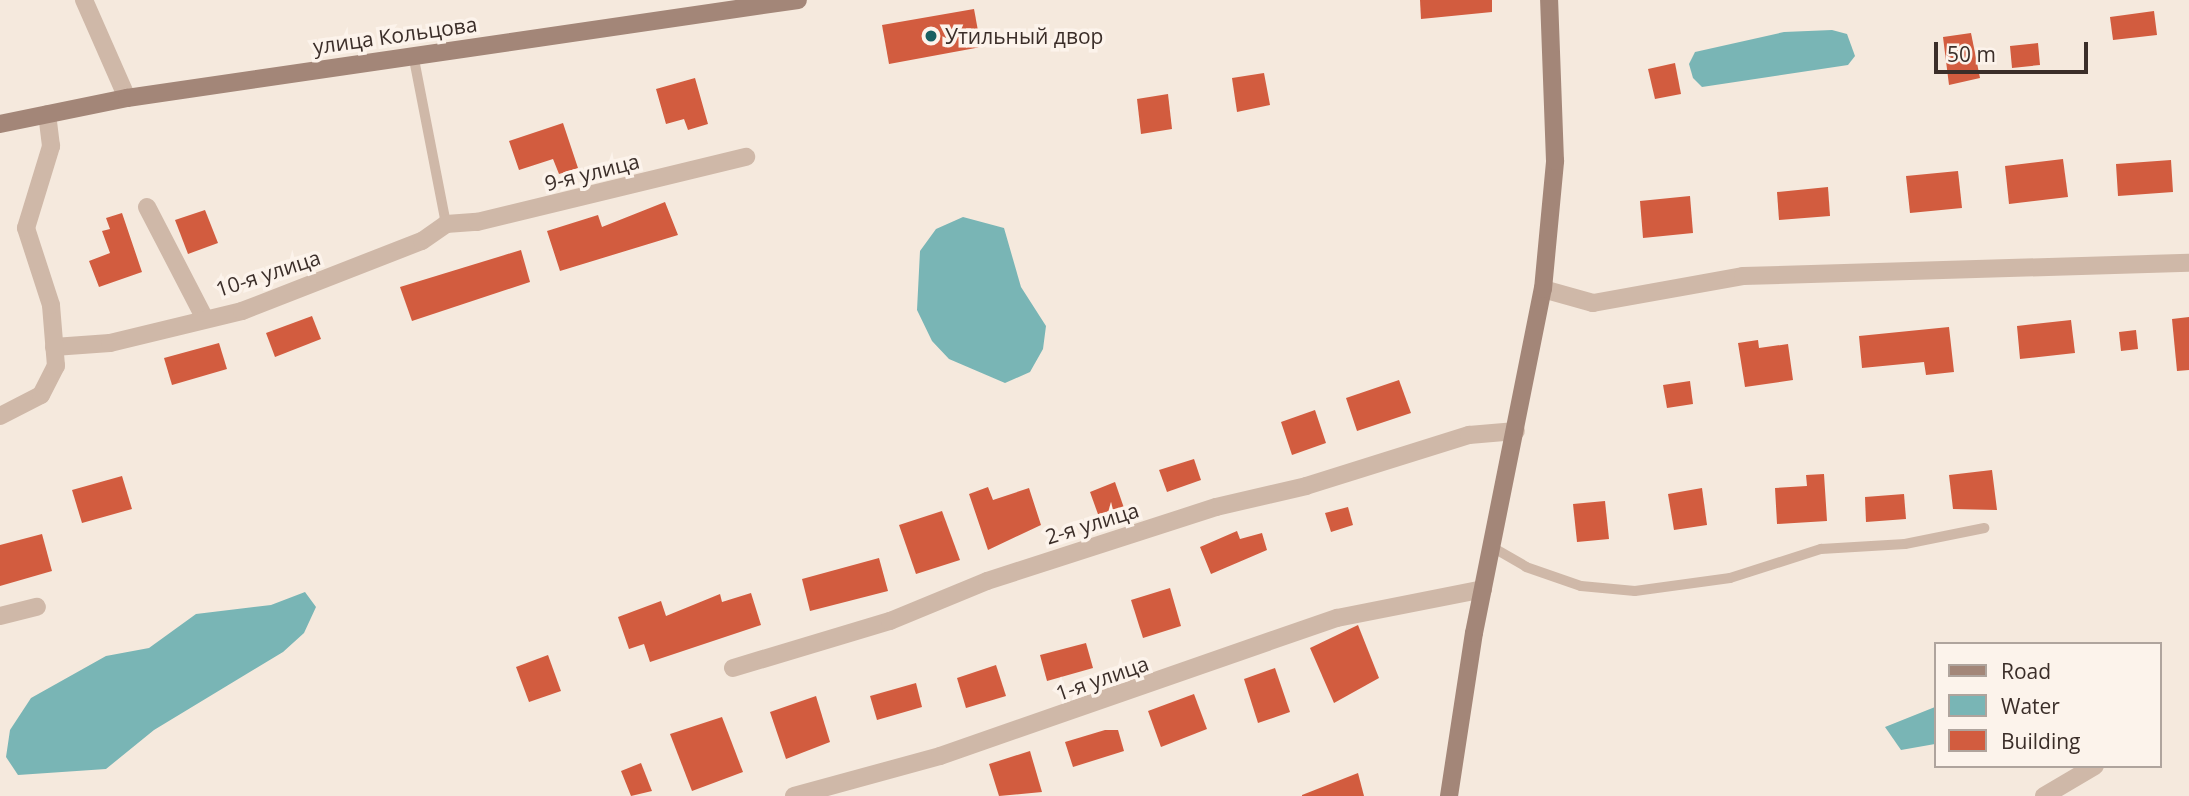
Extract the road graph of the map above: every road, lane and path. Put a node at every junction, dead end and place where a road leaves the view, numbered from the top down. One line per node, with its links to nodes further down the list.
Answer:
1 (84, 0): 5 (street)
2 (798, 0): 4 (main road, улица Кольцова)
3 (1549, 0): 12 (main road)
4 (413, 54): 5 (main road, улица Кольцова); 10 (lane)
5 (127, 98): 6 (main road, улица Кольцова)
6 (47, 114): 7 (main road, улица Кольцова); 14 (street)
7 (0, 124)
8 (747, 157): 10 (street, 9-я улица)
9 (147, 206): 13 (street)
10 (446, 224): 13 (street, 10-я улица)
11 (2189, 263): 12 (street)
12 (1543, 289): 16 (main road)
13 (204, 317): 14 (street, 10-я улица)
14 (54, 346): 15 (street)
15 (0, 416)
16 (1516, 430): 18 (main road); 22 (street, 2-я улица)
17 (1983, 528): 18 (lane)
18 (1492, 547): 19 (main road)
19 (1483, 589): 24 (street, 1-я улица); 25 (main road)
20 (37, 607): 21 (street)
21 (0, 617)
22 (733, 668)
23 (2092, 768): 26 (street)
24 (794, 796)
25 (1448, 796)
26 (2044, 796)

